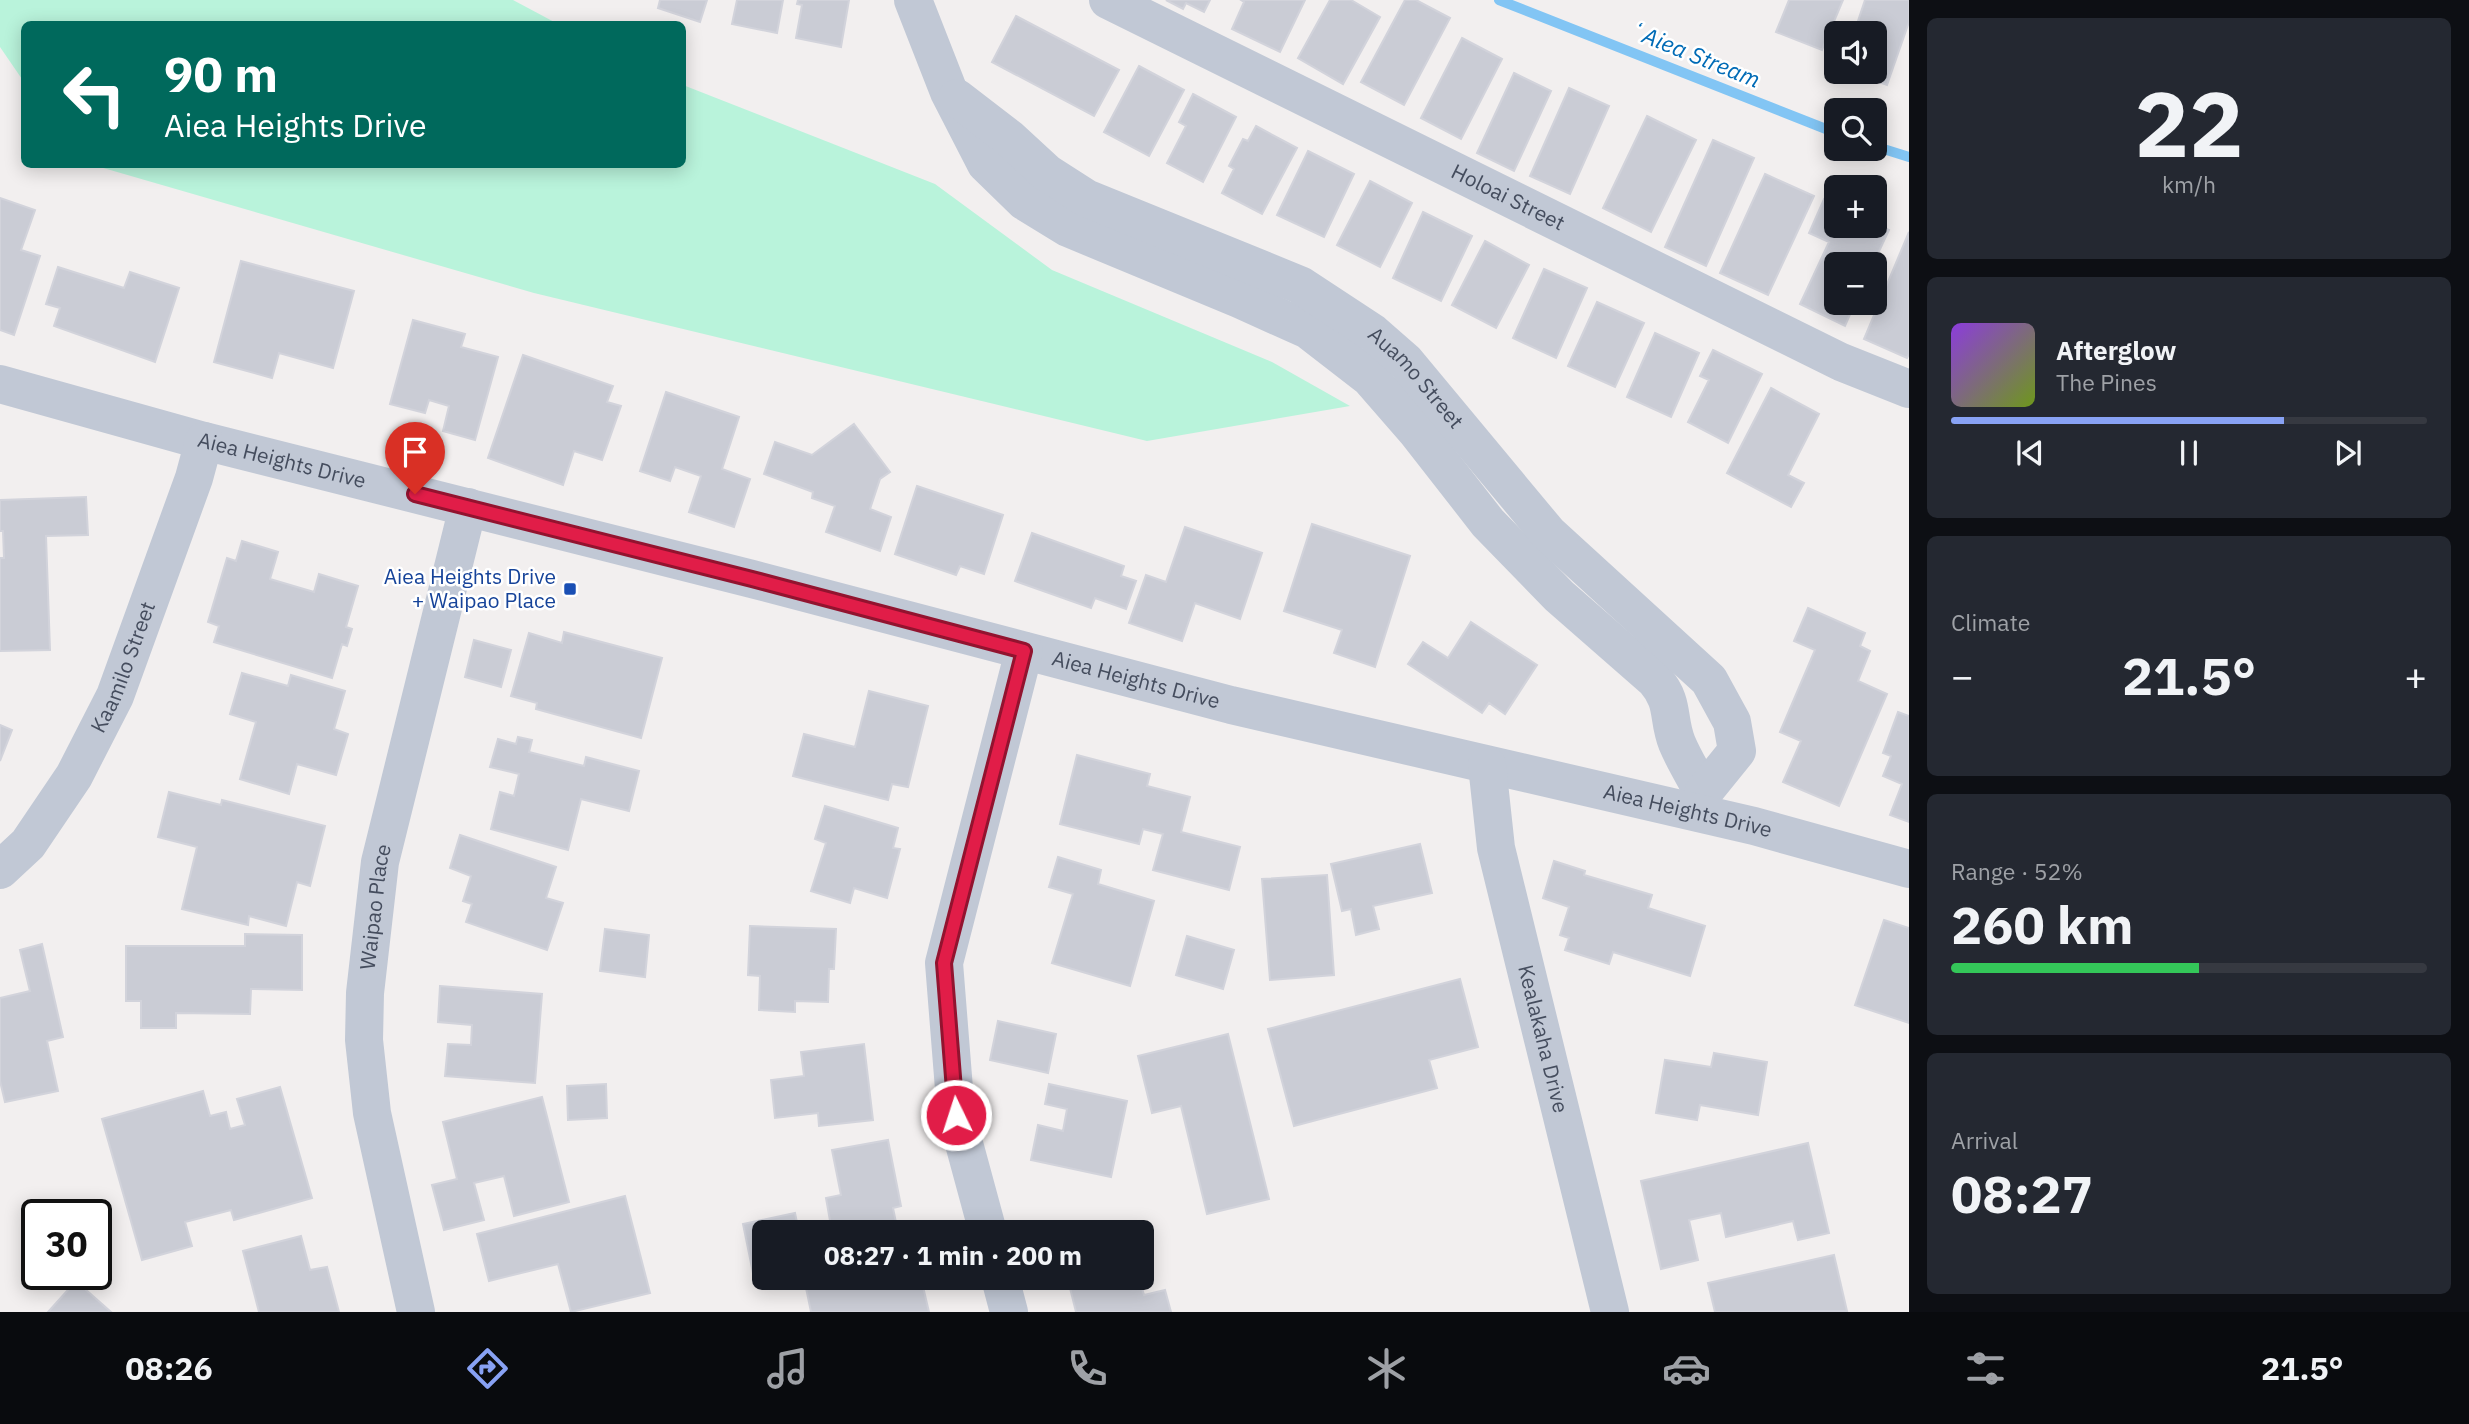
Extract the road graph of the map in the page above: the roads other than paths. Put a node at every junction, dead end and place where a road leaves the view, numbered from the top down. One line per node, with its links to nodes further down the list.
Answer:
1 (913, 0): 3 (street, Auamo Street)
2 (1108, 0): 5 (street, Holoai Street)
3 (949, 92): 10 (street, Auamo Street); 10 (street, Auamo Street)
4 (0, 384): 6 (street, Aiea Heights Drive)
5 (1909, 389)
6 (204, 441): 7 (street, Aiea Heights Drive); 12 (street, Kaamilo Street)
7 (468, 507): 8 (street, Aiea Heights Drive); 15 (street, Waipao Place)
8 (1024, 651): 9 (street, Aiea Heights Drive); 13 (street)
9 (1487, 765): 10 (street, Aiea Heights Drive); 17 (street, Kealakaha Drive)
10 (1701, 803): 11 (street, Aiea Heights Drive)
11 (1909, 869)
12 (0, 870)
13 (985, 1220)
14 (1003, 1290): 16 (street)
15 (416, 1312)
16 (1009, 1312)
17 (1610, 1312)

